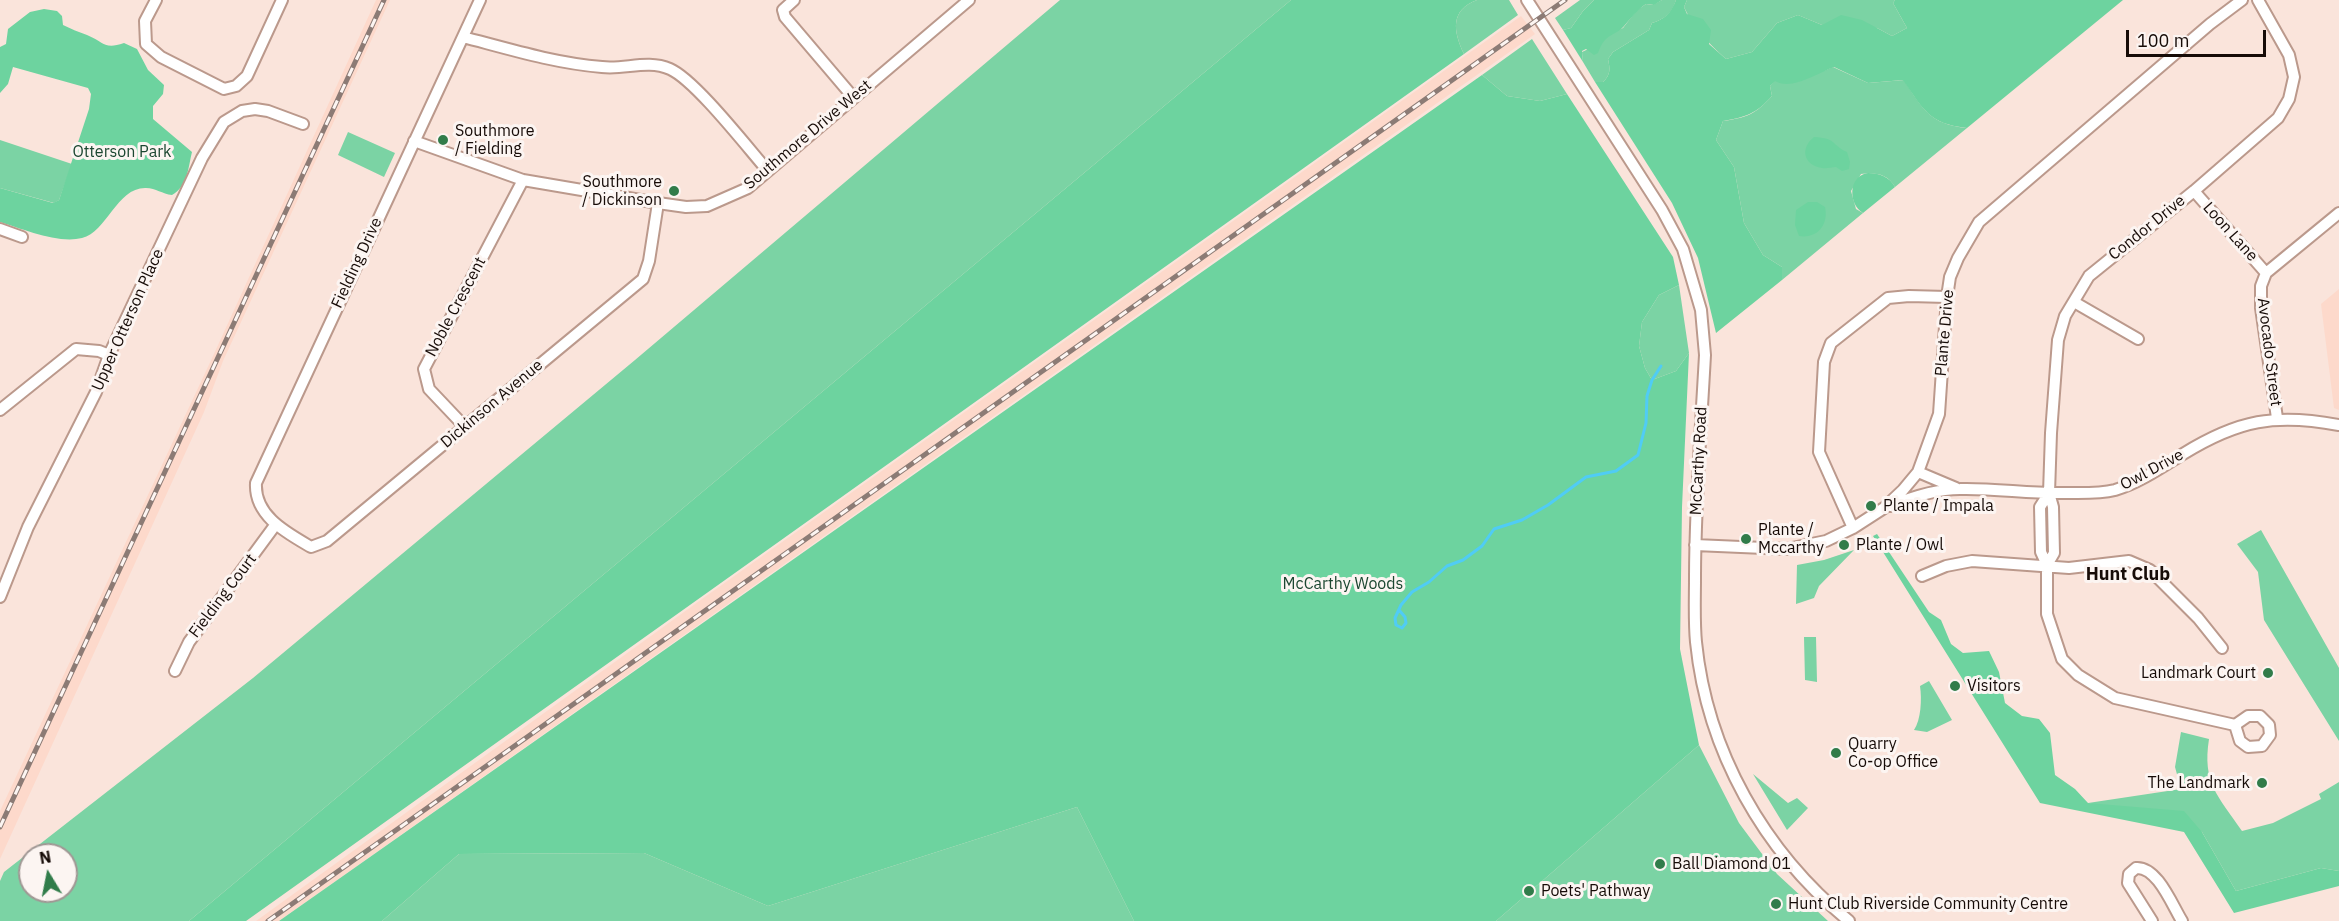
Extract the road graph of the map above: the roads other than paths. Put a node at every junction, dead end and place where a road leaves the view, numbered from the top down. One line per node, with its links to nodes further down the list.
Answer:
1 (156, 0): 2 (street)
2 (282, 0)
3 (480, 0): 9 (street, Fielding Drive)
4 (794, 0): 10 (street)
5 (969, 0): 10 (street, Southmore Drive West)
6 (1527, 0): 35 (street, McCarthy Road)
7 (2242, 0): 21 (street, Plante Drive)
8 (2258, 0): 15 (street, Condor Drive)
9 (463, 37): 12 (street, Fielding Drive); 13 (street)
10 (853, 97): 13 (street, Southmore Drive West)
11 (303, 124): 24 (street, Upper Otterson Place)
12 (414, 141): 14 (street, Southmore Drive West); 33 (street, Fielding Drive)
13 (768, 171): 16 (street, Southmore Drive West)
14 (523, 180): 16 (street, Southmore Drive West); 28 (street, Noble Crescent)
15 (2194, 191): 20 (street, Loon Lane); 22 (street, Condor Drive)
16 (658, 203): 28 (street, Dickinson Avenue)
17 (2339, 213): 20 (street, Avocado Street)
18 (0, 229): 19 (street)
19 (22, 237)
20 (2266, 273): 26 (street, Avocado Street)
21 (1947, 297): 29 (street, Plante Drive); 34 (street)
22 (2074, 302): 23 (street); 31 (street, Condor Drive)
23 (2138, 339)
24 (109, 355): 25 (street); 38 (street, Upper Otterson Place)
25 (0, 410)
26 (2277, 418): 27 (street, Owl Drive); 31 (street, Owl Drive)
27 (2339, 424)
28 (465, 427): 33 (street, Dickinson Avenue)
29 (1918, 472): 30 (street, Owl Drive); 32 (street, Plante Drive)
30 (1959, 489): 31 (street, Owl Drive); 32 (street, Owl Drive)
31 (2049, 494): 36 (street, Condor Drive)
32 (1884, 508): 34 (street, Plante Drive)
33 (276, 524): 40 (street, Fielding Court)
34 (1853, 528): 35 (street, Plante Drive)
35 (1695, 544): 42 (street, McCarthy Road)
36 (2047, 565): 37 (street); 39 (street); 41 (street, Condor Drive)
37 (1922, 576)
38 (0, 597)
39 (2222, 648)
40 (175, 672)
41 (2235, 725)
42 (1849, 921)
43 (2152, 921): 44 (street)
44 (2182, 921)

